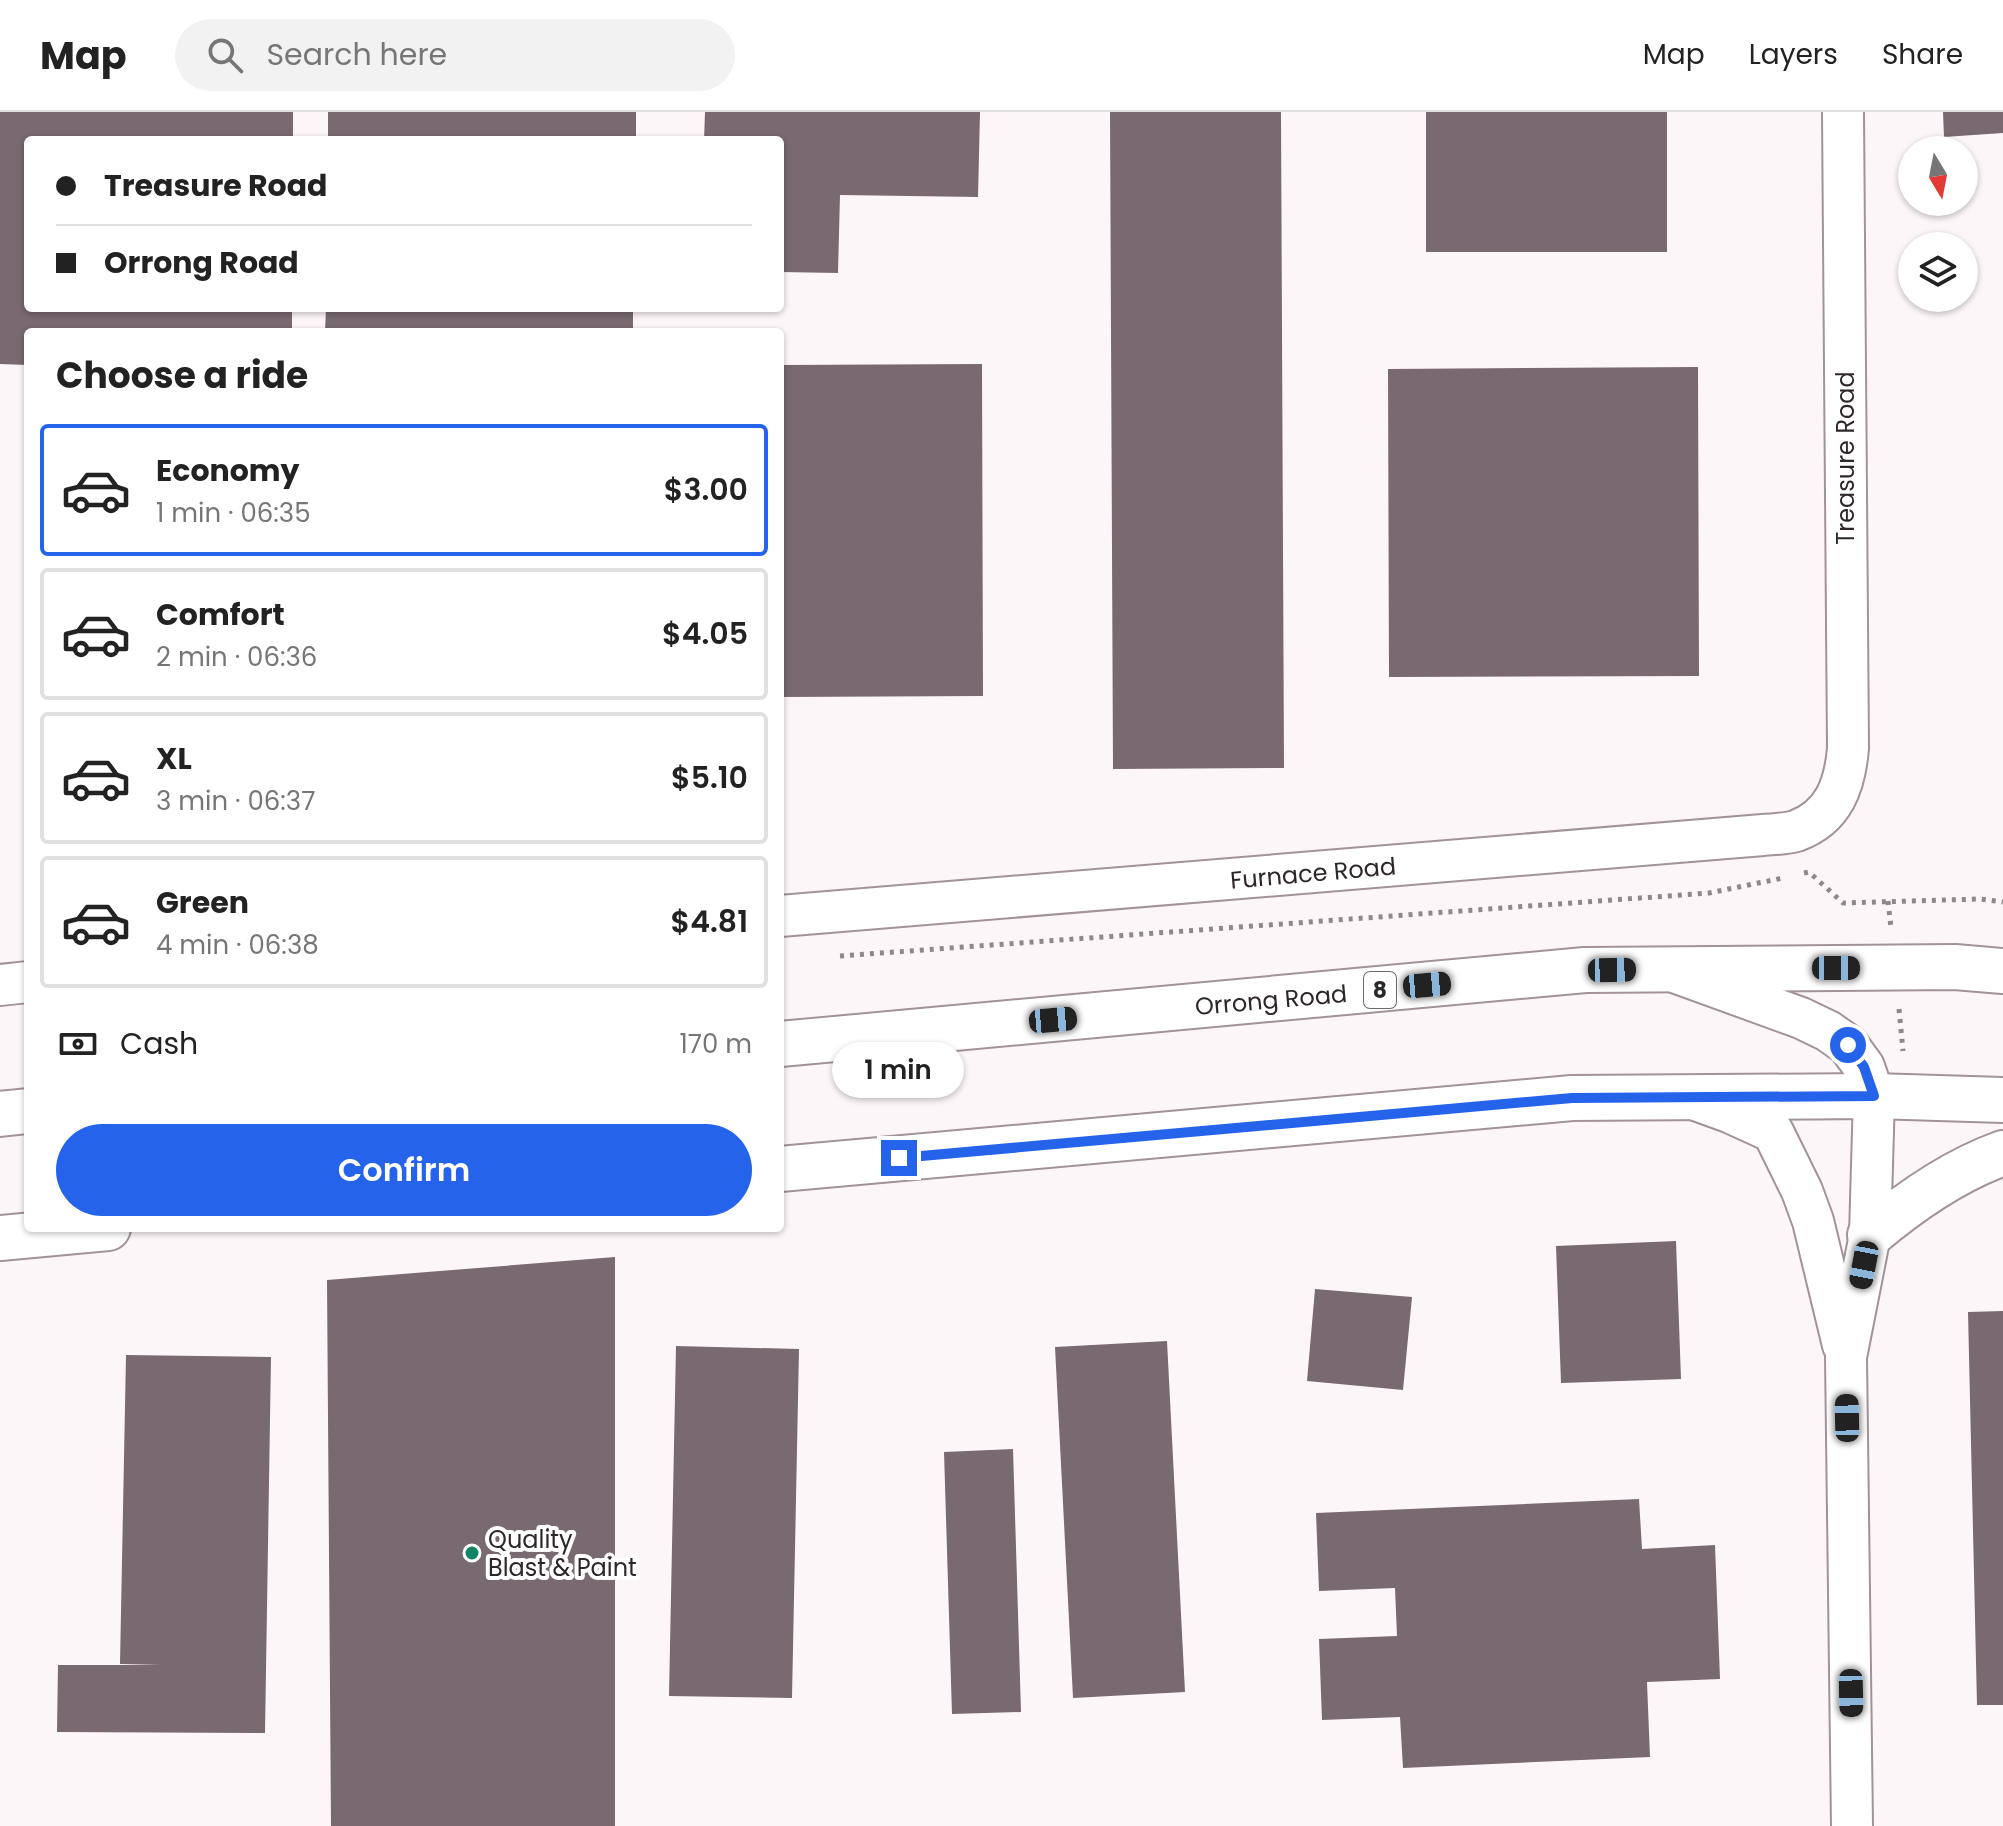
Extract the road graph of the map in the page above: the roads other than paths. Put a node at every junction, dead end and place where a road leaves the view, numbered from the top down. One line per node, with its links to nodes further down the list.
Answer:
1 (1843, 112): 2 (street, Treasure Road)
2 (1834, 801): 3 (street, Furnace Road)
3 (784, 916)
4 (1667, 969): 5 (highway, Orrong Road / 8); 8 (highway, Orrong Road / 8); 9 (street)
5 (2003, 971)
6 (24, 982): 7 (street)
7 (0, 985)
8 (784, 1044)
9 (1874, 1096): 10 (highway); 11 (highway); 17 (street)
10 (1685, 1097): 15 (highway); 19 (street)
11 (2003, 1100)
12 (24, 1111): 13 (highway)
13 (0, 1114)
14 (2003, 1153): 17 (highway)
15 (784, 1169)
16 (65, 1232): 18 (highway)
17 (1870, 1235): 19 (street)
18 (0, 1238)
19 (1846, 1357): 20 (street)
20 (1852, 1826)

